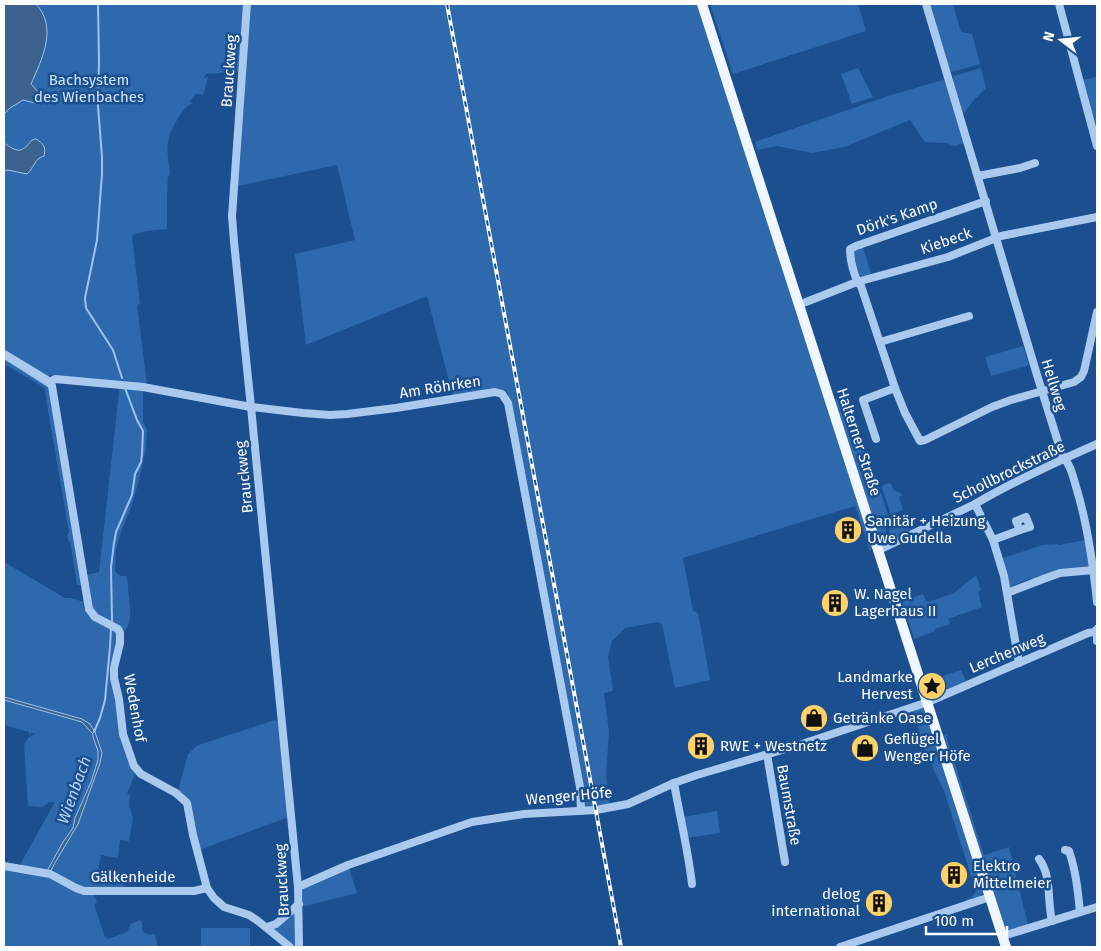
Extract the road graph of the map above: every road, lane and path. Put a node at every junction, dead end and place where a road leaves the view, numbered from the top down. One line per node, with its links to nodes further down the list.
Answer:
1 (247, 4): 20 (street, Brauckweg)
2 (702, 4): 27 (main road, Halterner Straße)
3 (926, 4): 7 (street, Hellweg)
4 (1059, 4): 5 (street)
5 (1097, 146)
6 (1035, 163): 7 (street)
7 (978, 176): 8 (street, Hellweg)
8 (986, 201): 10 (street, Hellweg); 11 (street, Dörk's Kamp)
9 (1097, 217): 10 (street, Kiebeck)
10 (996, 238): 11 (street, Kiebeck); 19 (street, Hellweg)
11 (857, 282): 12 (street, Kiebeck); 15 (street)
12 (806, 302)
13 (1097, 312): 19 (street)
14 (969, 316): 15 (street)
15 (880, 342): 18 (street)
16 (4, 354): 17 (street)
17 (50, 382): 20 (street, Am Röhrken); 45 (street, Wedenhof)
18 (895, 388): 19 (street); 21 (street)
19 (1042, 391): 23 (street, Hellweg)
20 (251, 407): 38 (street, Am Röhrken); 44 (street, Brauckweg)
21 (876, 439)
22 (1097, 444): 23 (street, Schollbrockstraße)
23 (1065, 458): 24 (street, Schollbrockstraße); 28 (street, Hellweg)
24 (975, 504): 26 (street); 27 (street, Schollbrockstraße)
25 (1020, 530): 26 (street)
26 (993, 540): 29 (street)
27 (879, 550): 35 (main road, Halterner Straße)
28 (1094, 570): 29 (street); 30 (street, Hellweg)
29 (1007, 593): 34 (street)
30 (1097, 602)
31 (1097, 629): 34 (street, Lerchenweg)
32 (1097, 635): 33 (street)
33 (1097, 641)
34 (1020, 663): 35 (street, Lerchenweg)
35 (928, 702): 36 (street, Wenger Höfe); 46 (main road, Halterner Straße)
36 (767, 754): 37 (street, Wenger Höfe); 41 (street, Baumstraße)
37 (674, 783): 38 (street, Wenger Höfe); 43 (street)
38 (581, 811): 44 (street, Wenger Höfe)
39 (1065, 850): 49 (street)
40 (1039, 859): 50 (street)
41 (785, 862)
42 (4, 866): 45 (street, Gälkenheide)
43 (692, 884)
44 (298, 887): 47 (street, Brauckweg)
45 (207, 888): 51 (street, Wedenhof)
46 (990, 897): 52 (main road, Halterner Straße); 55 (street)
47 (299, 904): 51 (street); 54 (street, Brauckweg)
48 (1097, 907): 49 (street)
49 (1080, 912): 50 (street)
50 (1052, 921): 52 (street)
51 (266, 927): 53 (street, Wedenhof)
52 (1003, 936): 56 (main road, Halterner Straße)
53 (290, 947)
54 (299, 947)
55 (840, 947)
56 (1006, 947)

